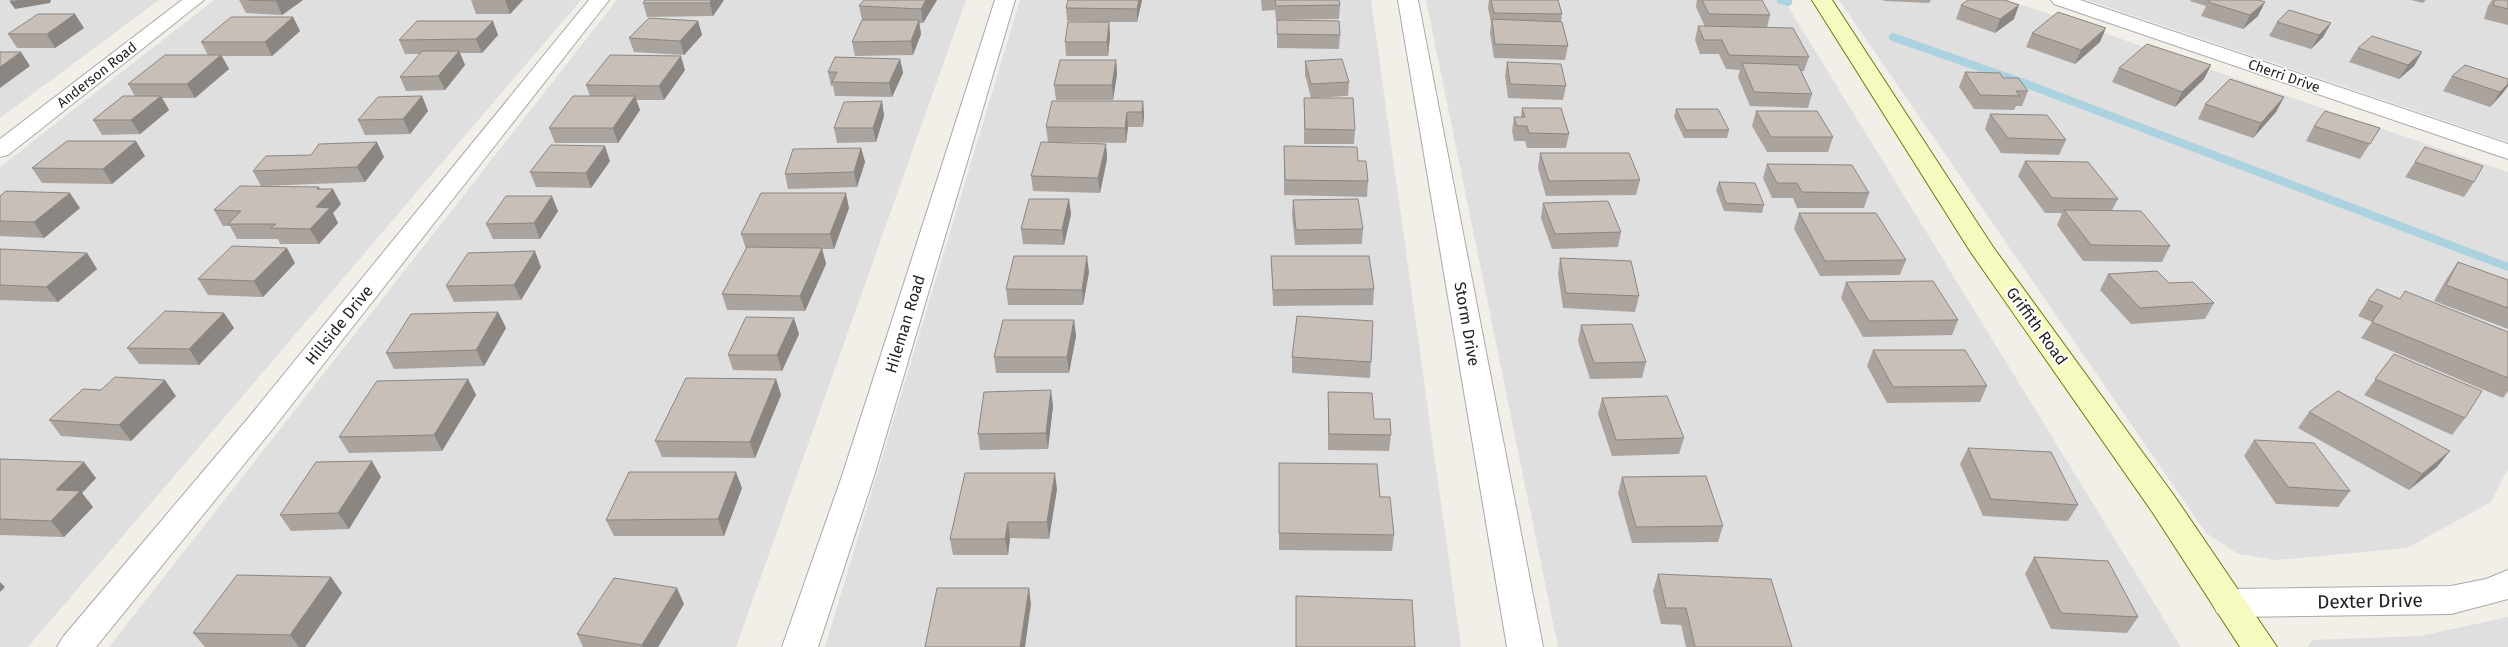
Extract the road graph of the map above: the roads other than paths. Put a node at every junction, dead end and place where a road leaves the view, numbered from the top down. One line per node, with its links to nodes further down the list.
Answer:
1 (194, 0): 7 (street, Anderson Road)
2 (600, 0): 11 (street, Hillside Drive)
3 (1005, 0): 12 (street, Hileman Road)
4 (1408, 0): 13 (street, Storm Drive)
5 (1822, 0): 10 (street, Griffith Road)
6 (2061, 0): 8 (street, Cherri Drive)
7 (0, 150)
8 (2508, 152)
9 (2508, 583): 10 (street, Dexter Drive)
10 (2229, 603): 14 (street, Griffith Road)
11 (75, 647)
12 (800, 647)
13 (1525, 647)
14 (2259, 647)

